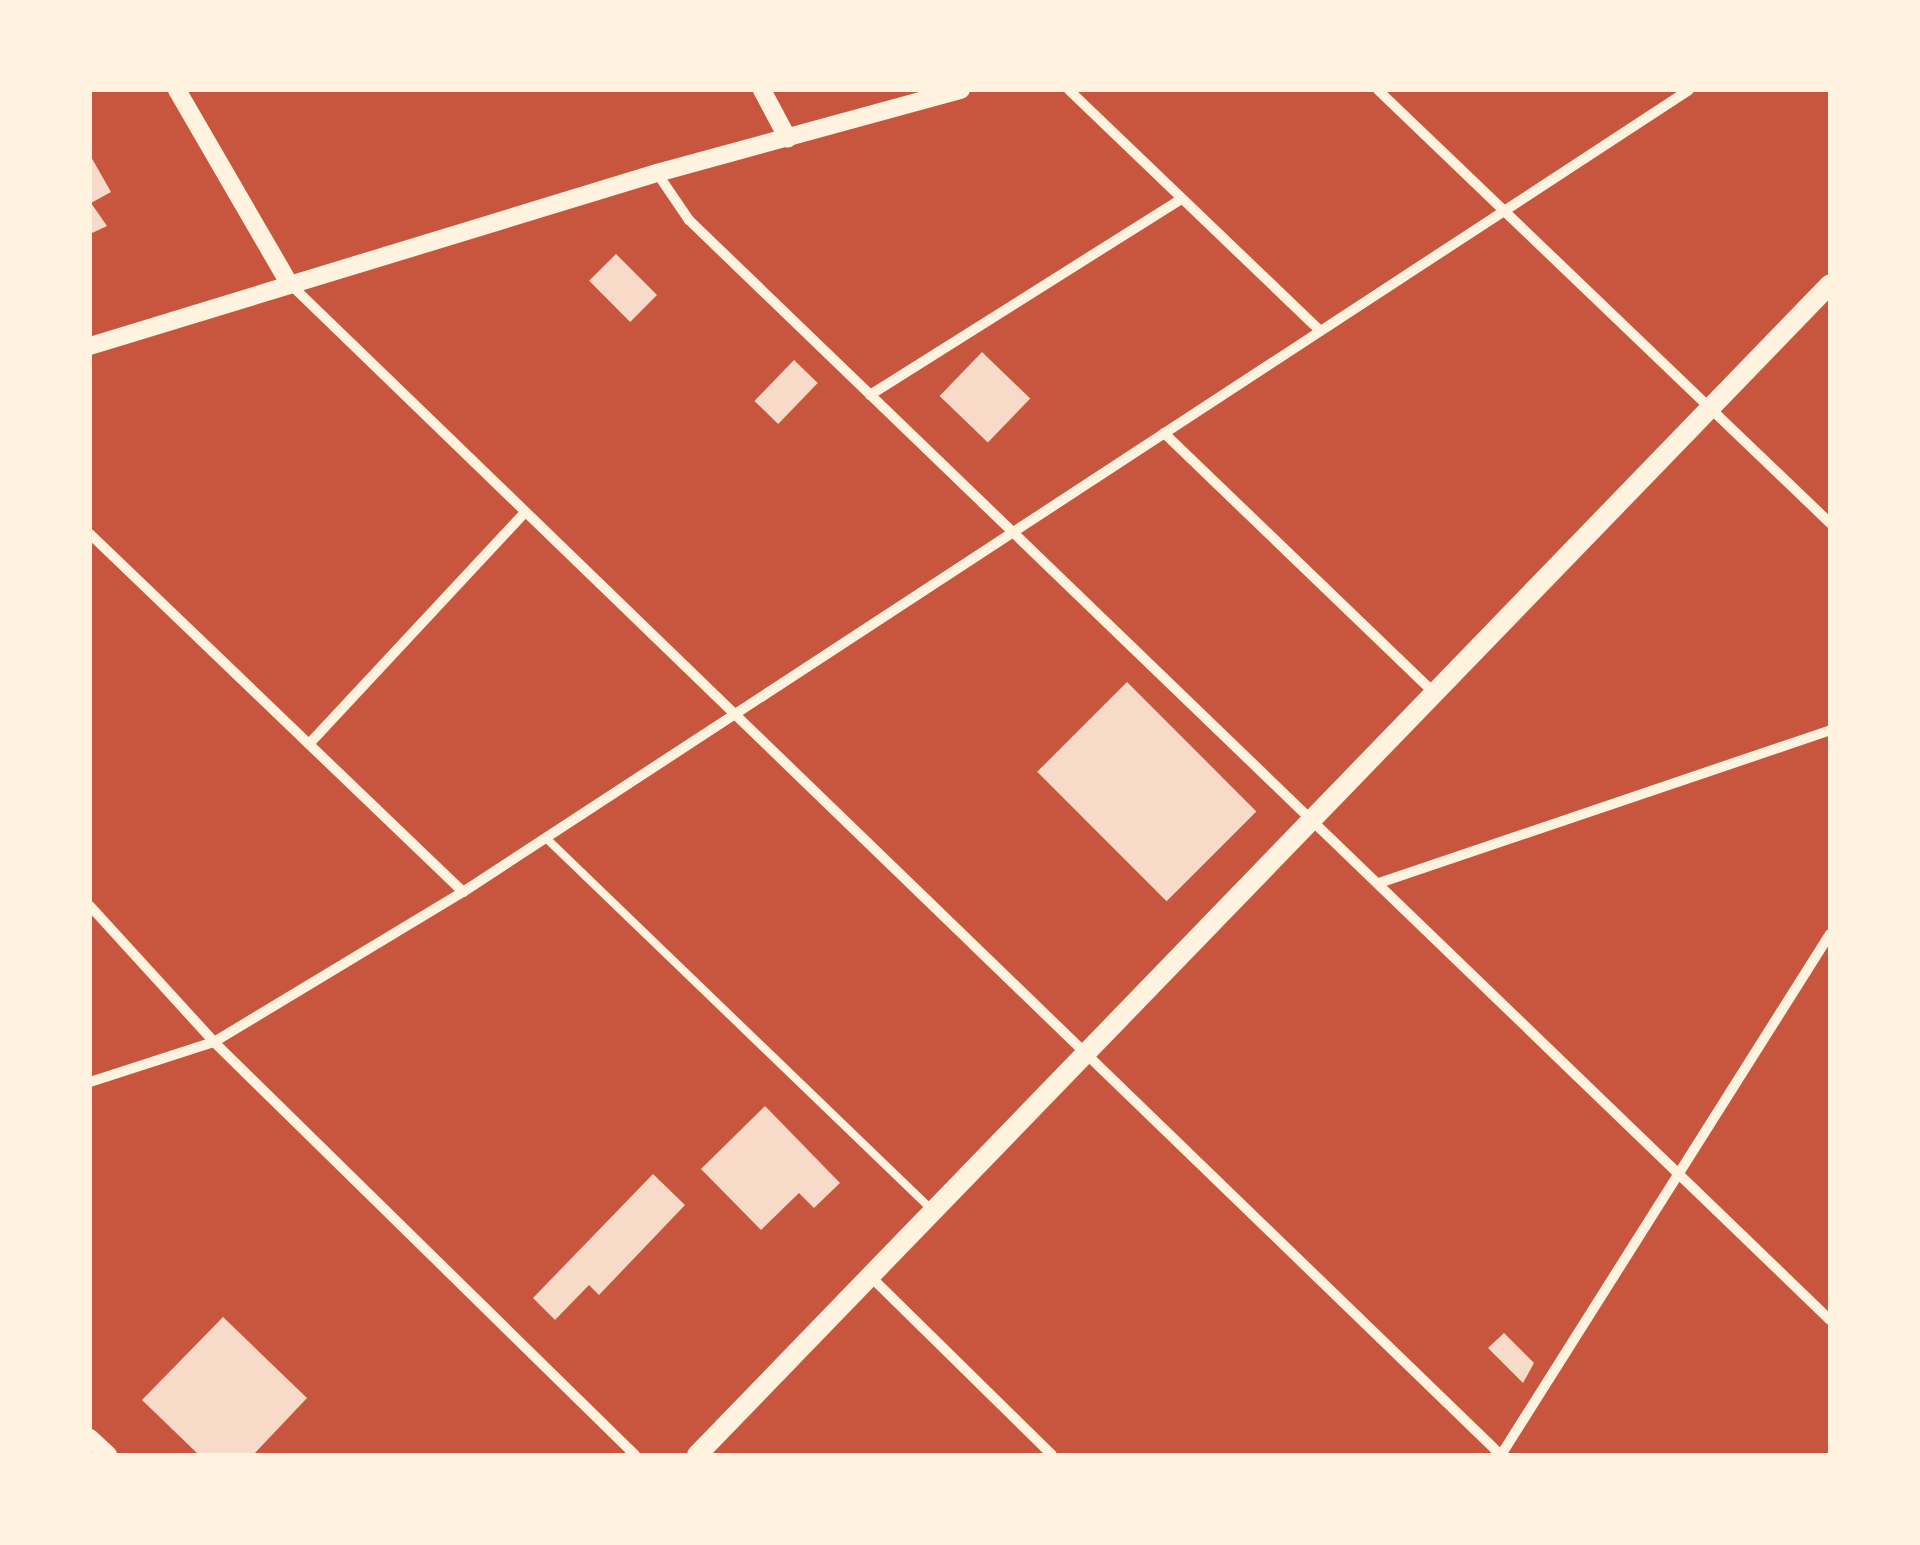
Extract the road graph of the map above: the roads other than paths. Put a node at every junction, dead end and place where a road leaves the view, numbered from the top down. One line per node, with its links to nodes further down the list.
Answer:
1 (178, 90): 11 (street)
2 (762, 90): 7 (street)
3 (961, 90): 7 (street)
4 (1068, 90): 9 (street)
5 (1378, 90): 10 (street)
6 (1689, 90): 10 (street)
7 (788, 140): 8 (street)
8 (657, 173): 11 (street); 15 (street)
9 (1180, 199): 13 (street); 15 (street)
10 (1499, 212): 13 (street); 16 (street)
11 (289, 283): 14 (street); 18 (street)
12 (1830, 284): 16 (main road)
13 (1319, 330): 17 (street)
14 (90, 346)
15 (870, 394): 20 (street)
16 (1711, 408): 19 (street); 22 (main road)
17 (1164, 433): 20 (street); 22 (street)
18 (526, 512): 23 (street); 25 (street)
19 (1830, 523)
20 (1010, 533): 23 (street); 26 (street)
21 (90, 534): 25 (street)
22 (1435, 694): 26 (main road)
23 (737, 715): 27 (street); 33 (street)
24 (1830, 730): 28 (street)
25 (309, 744): 29 (street)
26 (1312, 821): 28 (street); 33 (main road)
27 (546, 838): 29 (street); 36 (lane)
28 (1379, 883): 35 (street)
29 (463, 892): 32 (street)
30 (90, 906): 32 (street)
31 (1830, 934): 35 (street)
32 (214, 1042): 34 (street); 41 (street)
33 (1089, 1054): 35 (street); 36 (main road)
34 (90, 1082)
35 (1679, 1172): 38 (street)
36 (935, 1214): 37 (main road)
37 (872, 1278): 42 (main road); 43 (street)
38 (1830, 1320)
39 (90, 1438): 40 (street)
40 (108, 1455)
41 (635, 1455)
42 (697, 1455)
43 (1052, 1455)

